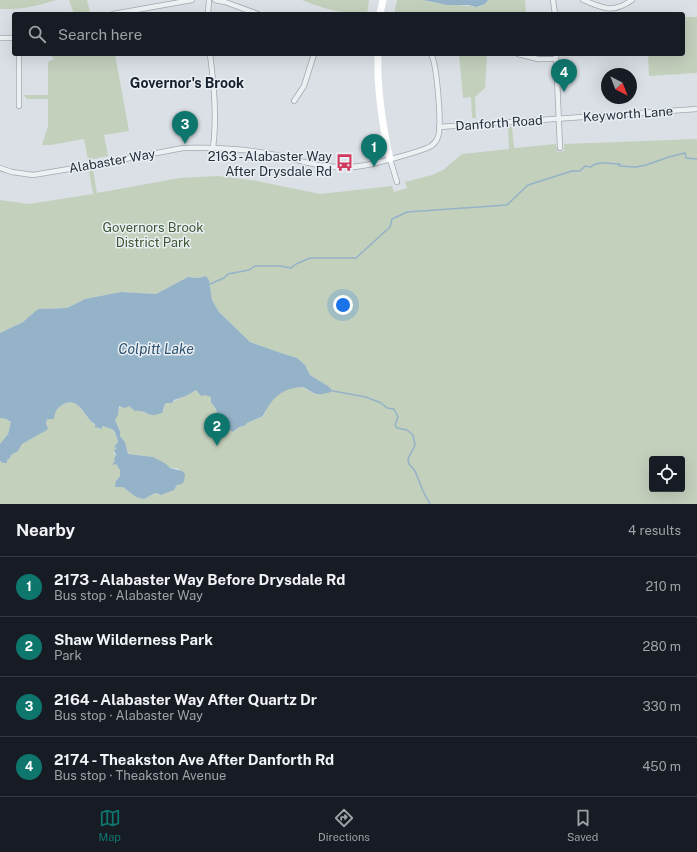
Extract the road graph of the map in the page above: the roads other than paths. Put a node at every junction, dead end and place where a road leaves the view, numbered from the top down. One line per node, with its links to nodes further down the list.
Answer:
1 (192, 0): 9 (street)
2 (209, 0): 10 (street)
3 (215, 0): 11 (street)
4 (383, 0): 12 (street)
5 (553, 0): 13 (street)
6 (583, 0): 8 (street)
7 (632, 0): 8 (street)
8 (607, 11)
9 (123, 12)
10 (208, 12)
11 (252, 12)
12 (380, 12)
13 (556, 12)
14 (0, 38): 15 (street)
15 (12, 38)
16 (19, 56): 24 (street)
17 (210, 56): 28 (street)
18 (313, 56): 23 (street)
19 (378, 56): 30 (street)
20 (432, 56): 27 (street)
21 (526, 56): 22 (street)
22 (556, 56): 26 (street)
23 (294, 101)
24 (19, 106)
25 (697, 108): 26 (street, Keyworth Lane)
26 (559, 119): 27 (street, Danforth Road); 29 (street)
27 (439, 127): 30 (street, Alabaster Way)
28 (213, 148): 30 (street, Alabaster Way); 31 (street, Alabaster Way)
29 (560, 148)
30 (390, 159): 32 (street)
31 (0, 168)
32 (397, 182)

